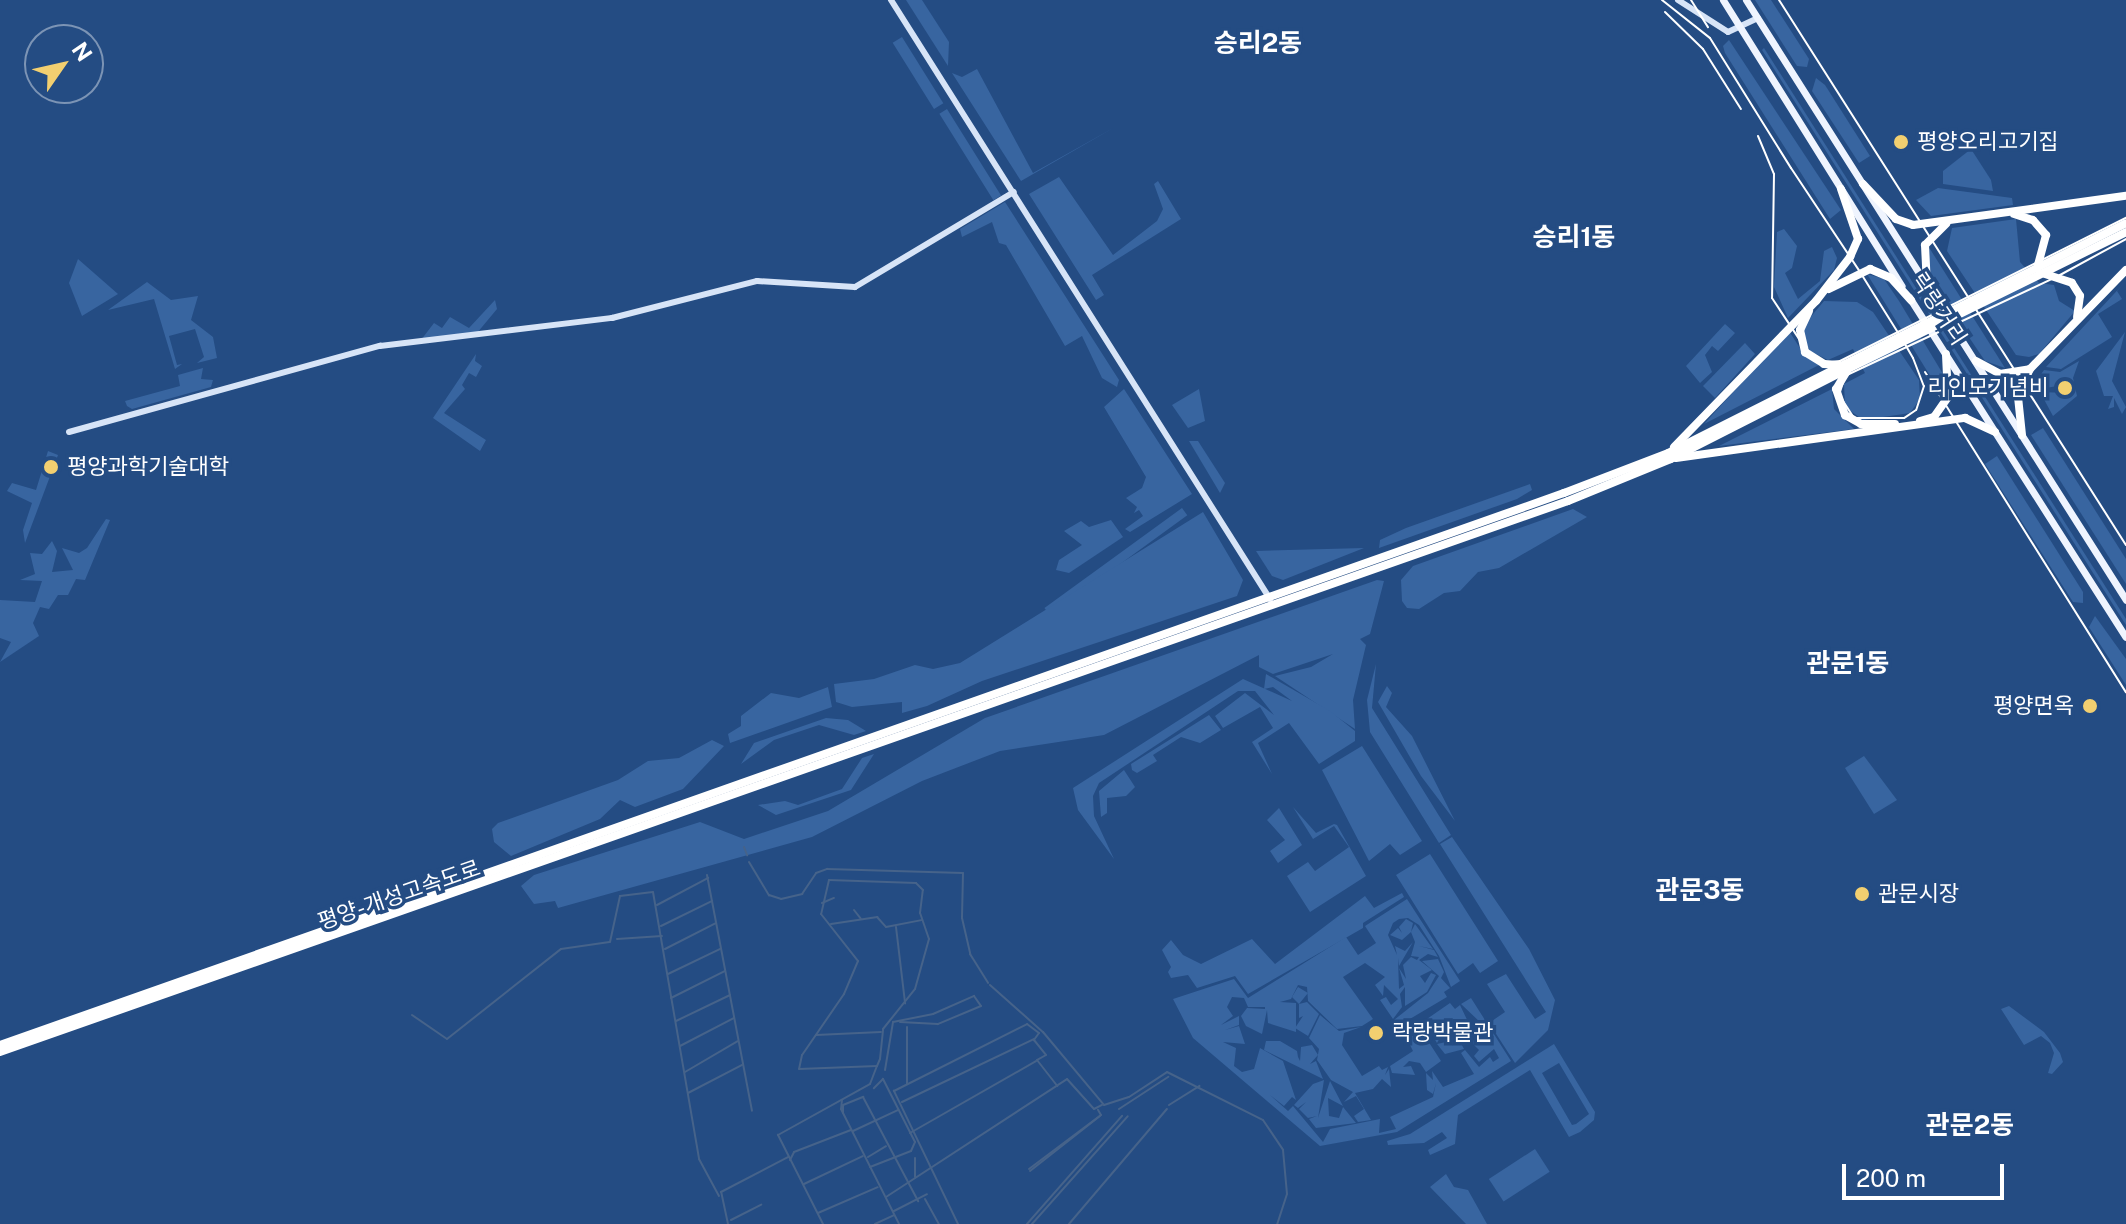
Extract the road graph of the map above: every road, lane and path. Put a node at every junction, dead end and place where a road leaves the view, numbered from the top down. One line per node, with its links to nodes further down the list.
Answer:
1 (891, 0): 9 (street)
2 (1678, 0): 6 (street)
3 (1723, 0): 6 (main road, 락랑거리)
4 (1746, 0): 5 (main road, 락랑거리)
5 (1758, 18): 6 (street); 7 (main road, 락랑거리)
6 (1741, 28): 8 (main road, 락랑거리)
7 (1863, 184): 12 (highway); 17 (main road, 락랑거리)
8 (1841, 189): 18 (highway); 19 (main road, 락랑거리)
9 (1014, 192): 26 (street); 31 (street)
10 (2126, 196): 11 (highway)
11 (2015, 213): 12 (highway); 16 (highway)
12 (1948, 223): 17 (highway)
13 (2126, 223): 16 (highway, bridge)
14 (2126, 232): 16 (highway, bridge)
15 (2126, 270): 21 (highway)
16 (2041, 271): 21 (highway); 24 (highway, bridge)
17 (1927, 286): 23 (main road, 락랑거리)
18 (1825, 291): 19 (highway); 20 (highway)
19 (1911, 300): 22 (main road, 락랑거리)
20 (1816, 301): 24 (highway); 29 (highway)
21 (2071, 327): 25 (highway)
22 (1946, 354): 24 (highway); 27 (main road, 락랑거리)
23 (1976, 361): 25 (highway); 28 (main road, 락랑거리)
24 (1847, 366): 29 (highway)
25 (2030, 369): 28 (highway)
26 (69, 432)
27 (1995, 432): 29 (highway); 32 (main road, 락랑거리)
28 (2022, 435): 30 (main road, 락랑거리)
29 (1670, 456): 31 (highway)
30 (2126, 600)
31 (1272, 602): 33 (highway)
32 (2126, 637)
33 (808, 764): 34 (highway, 평양-개성고속도로); 35 (highway, 평양-개성고속도로)
34 (0, 1045)
35 (0, 1052)

